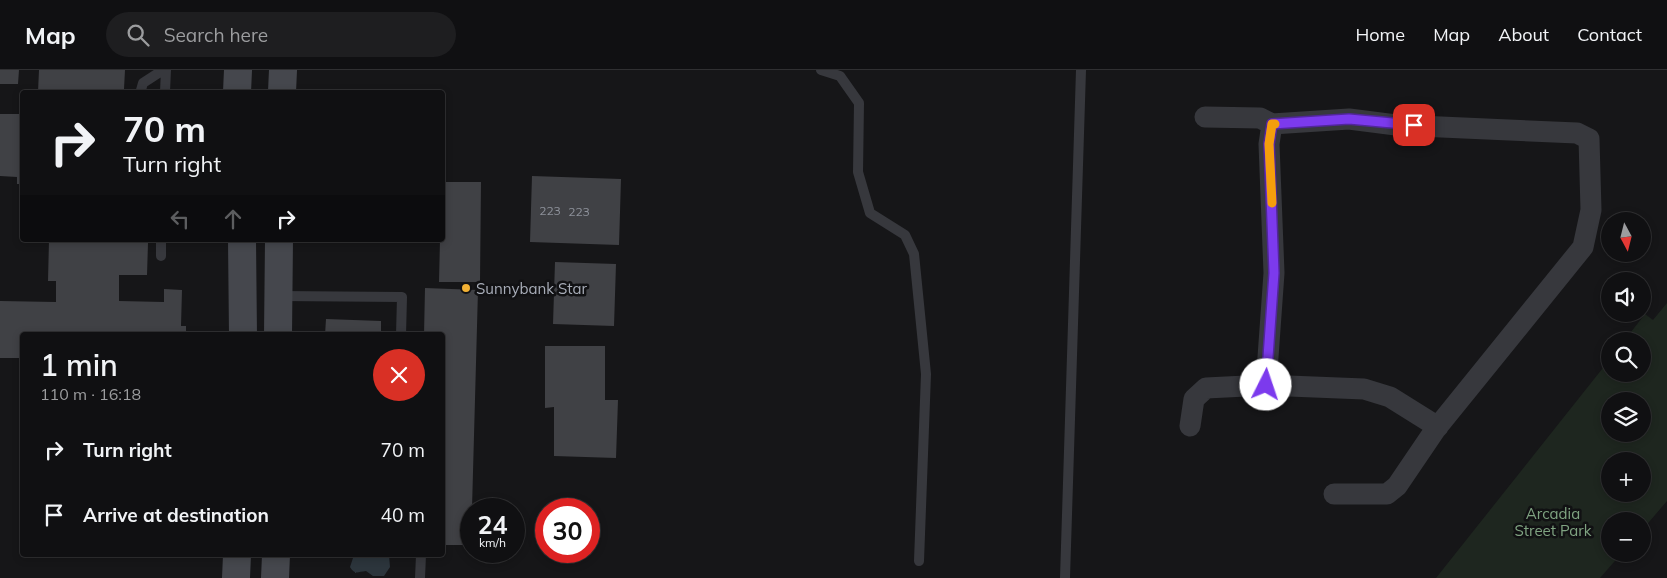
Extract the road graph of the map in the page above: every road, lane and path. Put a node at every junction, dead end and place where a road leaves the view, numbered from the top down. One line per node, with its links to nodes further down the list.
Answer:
1 (164, 70): 6 (lane); 7 (lane)
2 (238, 70): 8 (main road)
3 (283, 70): 9 (main road)
4 (821, 70): 27 (lane)
5 (1082, 70): 31 (lane)
6 (141, 90)
7 (165, 90)
8 (237, 90)
9 (282, 90)
10 (1205, 117): 11 (street)
11 (1272, 124): 20 (street); 22 (street)
12 (161, 242): 15 (lane)
13 (242, 242): 17 (main road)
14 (279, 242): 16 (main road)
15 (161, 256)
16 (278, 296): 18 (main road); 19 (lane)
17 (244, 332)
18 (278, 332)
19 (401, 332)
20 (1266, 385): 21 (street); 22 (street)
21 (1190, 426)
22 (1438, 427): 23 (street)
23 (1334, 494)
24 (237, 557): 28 (main road)
25 (276, 557): 29 (main road)
26 (421, 557): 30 (lane)
27 (919, 561)
28 (236, 578)
29 (275, 578)
30 (420, 578)
31 (1065, 578)

